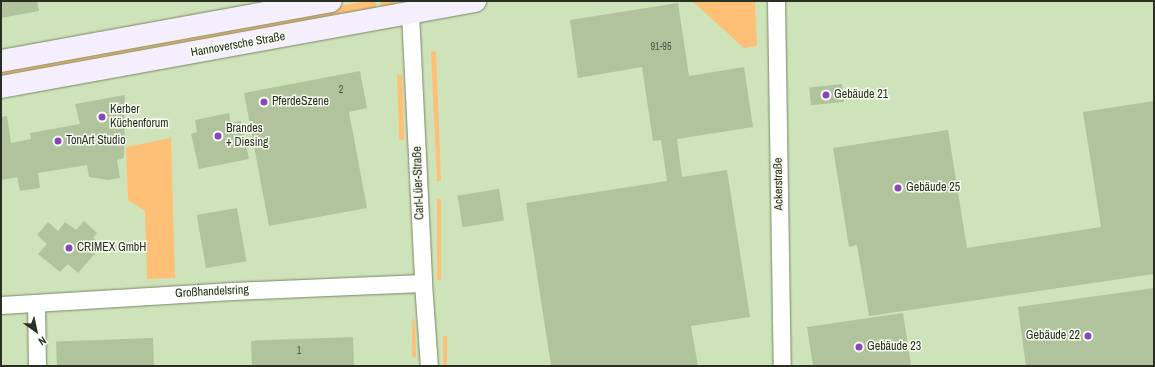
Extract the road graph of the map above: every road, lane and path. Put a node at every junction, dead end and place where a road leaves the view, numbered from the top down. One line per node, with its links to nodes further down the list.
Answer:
1 (331, 1): 5 (main road)
2 (474, 1): 4 (main road, Hannoversche Straße)
3 (776, 1): 12 (street, Ackerstraße)
4 (414, 7): 6 (main road, Hannoversche Straße); 7 (street, Carl-Lüer-Straße)
5 (1, 61)
6 (1, 87)
7 (423, 283): 8 (street, Großhandelsring); 11 (street, Carl-Lüer-Straße)
8 (36, 302): 9 (street, Großhandelsring); 10 (street)
9 (1, 305)
10 (37, 366)
11 (429, 366)
12 (782, 366)

